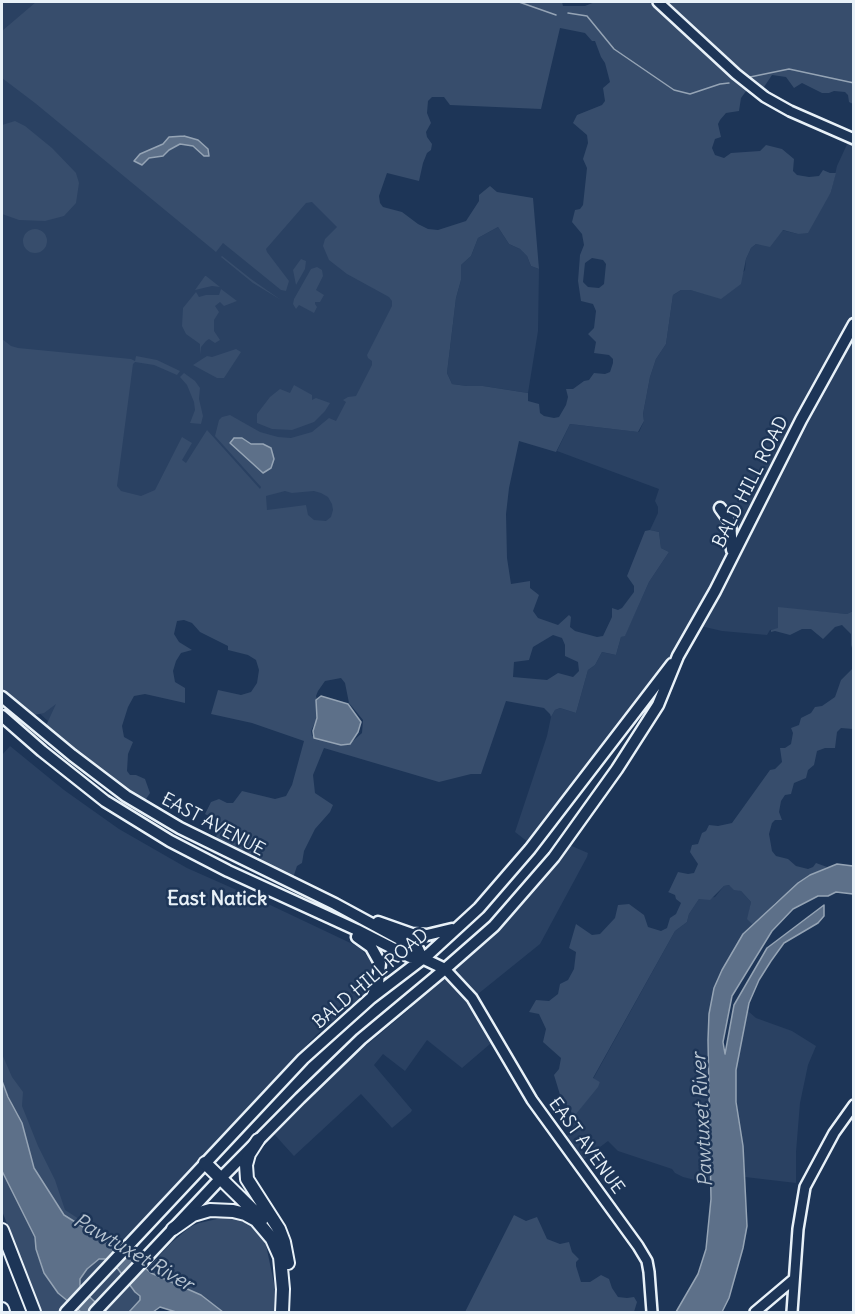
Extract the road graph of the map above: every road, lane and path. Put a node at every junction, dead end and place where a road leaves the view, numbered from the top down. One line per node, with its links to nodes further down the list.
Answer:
1 (658, 2): 2 (main road)
2 (854, 139)
3 (854, 324): 5 (main road, BALD HILL ROAD)
4 (720, 508): 5 (main road)
5 (732, 555): 6 (main road, BALD HILL ROAD)
6 (678, 656): 11 (main road, BALD HILL ROAD); 13 (main road, BALD HILL ROAD)
7 (2, 697): 9 (main road, EAST AVENUE)
8 (2, 716): 10 (main road, EAST AVENUE)
9 (335, 904): 11 (main road); 12 (main road, EAST AVENUE)
10 (335, 921): 12 (main road, EAST AVENUE); 14 (main road)
11 (458, 927): 12 (main road, BALD HILL ROAD)
12 (422, 958): 13 (main road, EAST AVENUE); 14 (main road, BALD HILL ROAD)
13 (445, 969): 16 (main road, BALD HILL ROAD); 29 (main road, EAST AVENUE)
14 (371, 998): 17 (main road, BALD HILL ROAD)
15 (854, 1105): 23 (main road)
16 (258, 1140): 18 (main road, BALD HILL ROAD); 19 (highway)
17 (207, 1161): 18 (highway); 25 (main road, BALD HILL ROAD)
18 (223, 1176): 19 (highway); 20 (main road, BALD HILL ROAD); 22 (highway)
19 (271, 1218): 28 (highway)
20 (173, 1229): 22 (highway); 26 (main road, BALD HILL ROAD)
21 (2, 1230): 24 (highway)
22 (272, 1239): 27 (highway)
23 (794, 1279): 30 (main road); 31 (main road)
24 (34, 1312)
25 (66, 1312)
26 (95, 1312)
27 (282, 1312)
28 (289, 1312)
29 (652, 1312)
30 (754, 1312)
31 (792, 1312)

